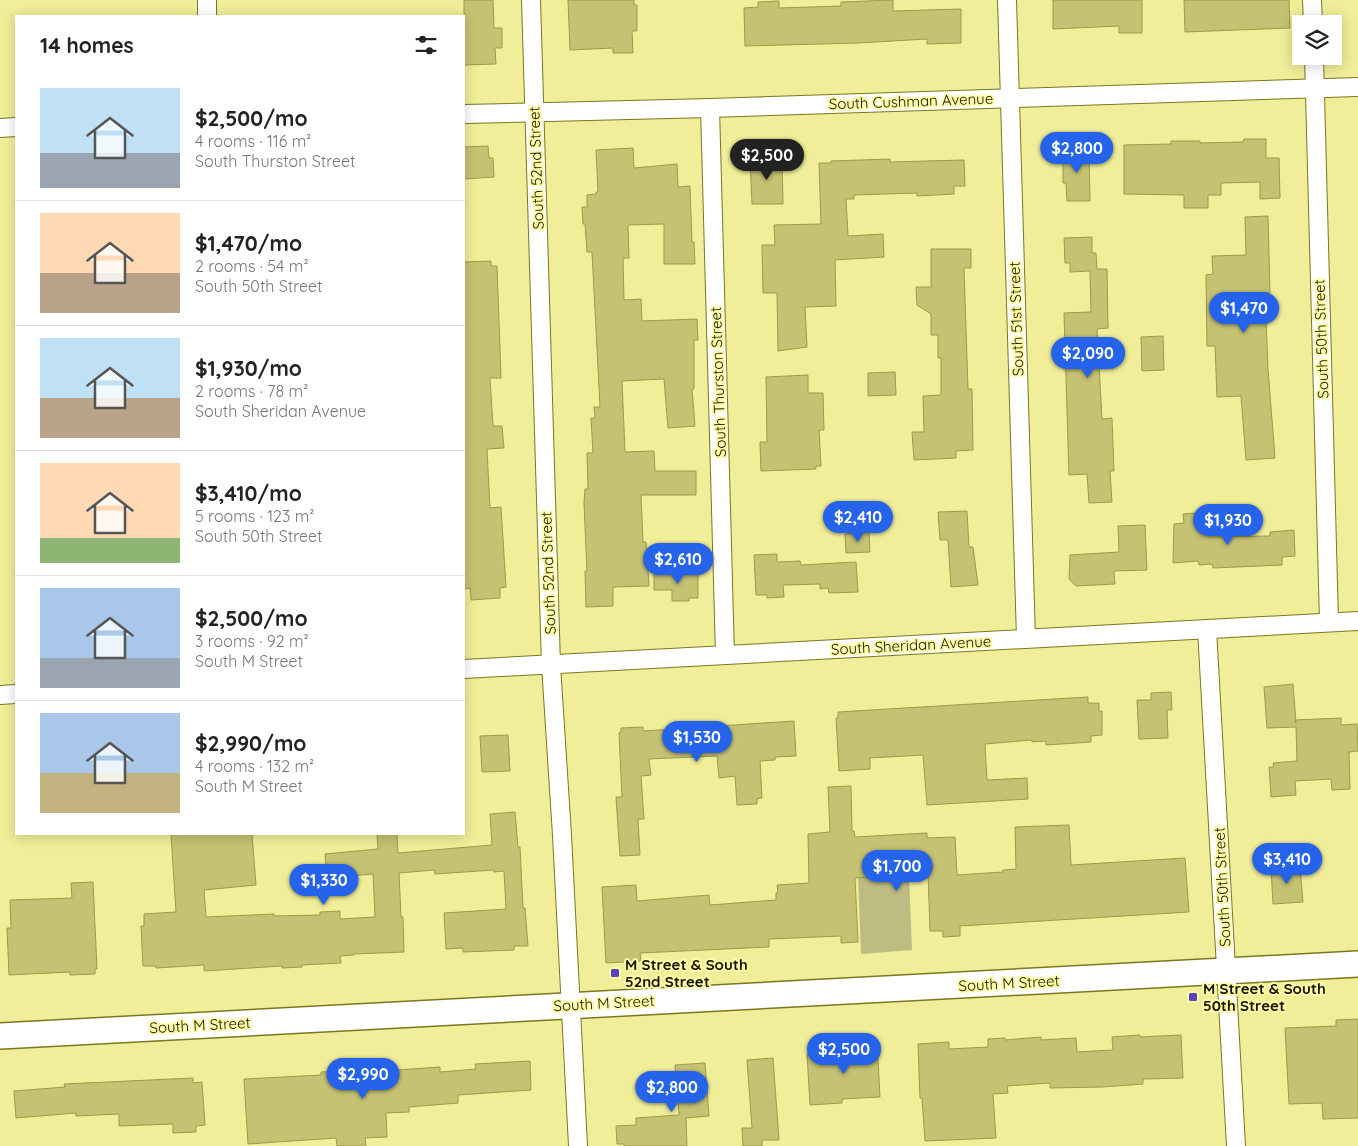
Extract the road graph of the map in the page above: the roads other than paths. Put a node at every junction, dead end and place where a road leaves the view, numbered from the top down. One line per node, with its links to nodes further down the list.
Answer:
1 (206, 0): 5 (street)
2 (531, 0): 12 (street, South 52nd Street)
3 (1007, 0): 10 (street, South 51st Street)
4 (1312, 0): 6 (street)
5 (207, 15)
6 (1313, 15)
7 (1314, 65): 9 (street, South 50th Street)
8 (1358, 87): 9 (street, South Cushman Avenue)
9 (1314, 88): 10 (street, South Cushman Avenue); 17 (street, South 50th Street)
10 (1009, 98): 11 (street, South Cushman Avenue); 19 (street, South 51st Street)
11 (710, 108): 12 (street, South Cushman Avenue); 20 (street, South Thurston Street)
12 (535, 112): 13 (street, South Cushman Avenue); 21 (street, South 52nd Street)
13 (465, 114)
14 (15, 127): 15 (street)
15 (0, 128)
16 (1358, 621): 17 (street, South Sheridan Avenue)
17 (1329, 622): 18 (street, South Sheridan Avenue)
18 (1207, 629): 19 (street, South Sheridan Avenue); 26 (street, South 50th Street)
19 (1026, 639): 20 (street, South Sheridan Avenue)
20 (725, 655): 21 (street, South Sheridan Avenue)
21 (550, 665): 22 (street, South Sheridan Avenue); 27 (street, South 52nd Street)
22 (465, 669)
23 (15, 694): 24 (street)
24 (0, 695)
25 (1358, 964): 26 (street, South M Street)
26 (1227, 971): 27 (street, South M Street); 30 (street, South 50th Street)
27 (571, 1005): 28 (street, South M Street); 29 (street, South 52nd Street)
28 (0, 1036)
29 (578, 1146)
30 (1236, 1146)

